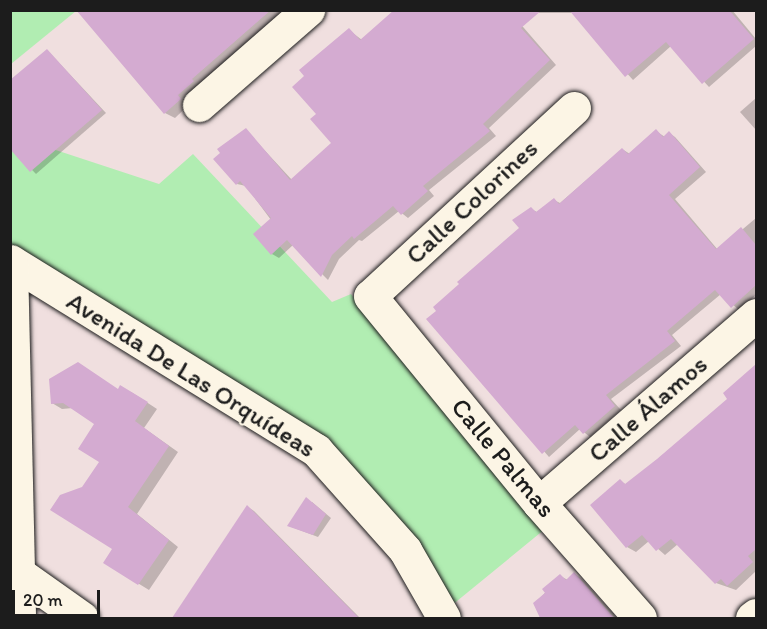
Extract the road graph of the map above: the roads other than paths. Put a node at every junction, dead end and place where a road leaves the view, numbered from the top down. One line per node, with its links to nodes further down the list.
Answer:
1 (308, 10): 2 (street)
2 (199, 105)
3 (574, 108): 5 (street, Calle Colorines)
4 (11, 262): 8 (street); 12 (street, Avenida De Las Orquídeas)
5 (370, 296): 7 (street, Calle Palmas)
6 (756, 315): 7 (street, Calle Álamos)
7 (539, 503): 13 (street, Calle Palmas)
8 (14, 570): 10 (street); 11 (street)
9 (756, 615): 14 (street)
10 (19, 618)
11 (82, 618)
12 (444, 618)
13 (640, 618)
14 (752, 618)

